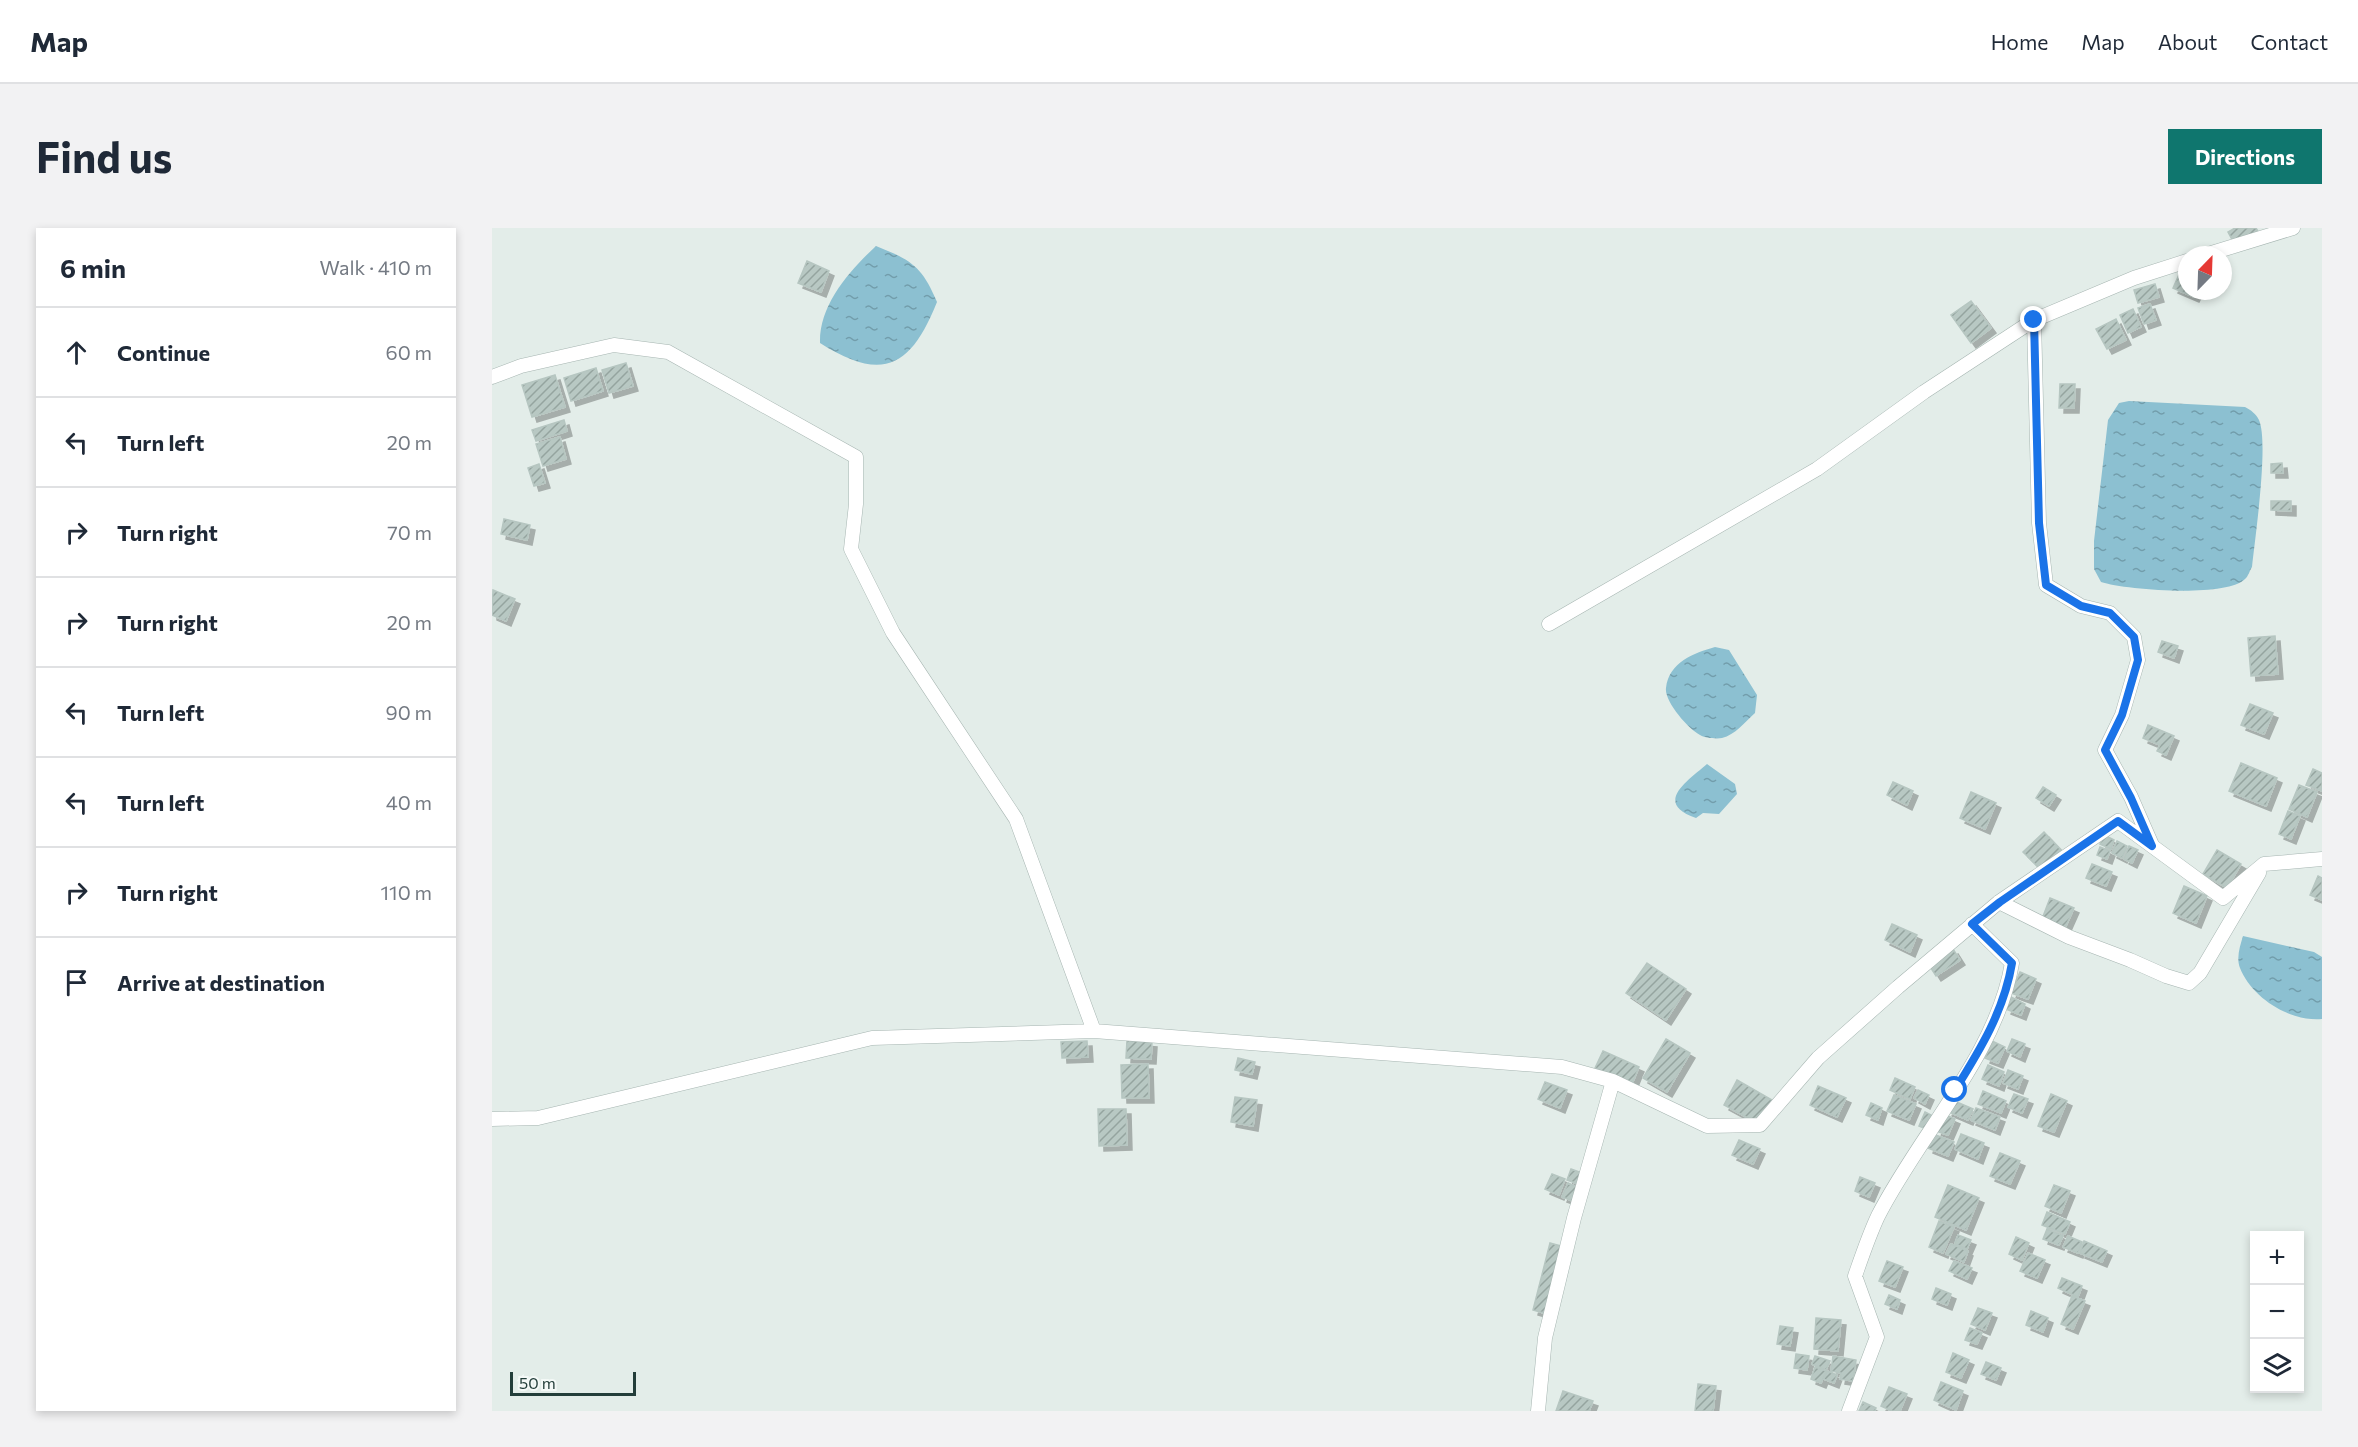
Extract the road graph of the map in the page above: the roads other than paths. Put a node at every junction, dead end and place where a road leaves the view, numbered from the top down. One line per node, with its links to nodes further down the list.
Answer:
1 (2293, 228): 2 (street)
2 (2232, 247)
3 (2178, 264): 4 (street)
4 (2034, 320): 6 (street); 7 (street)
5 (492, 377): 12 (street)
6 (1549, 624)
7 (2152, 846): 9 (street); 10 (street)
8 (2322, 859): 9 (street)
9 (2264, 864): 10 (street)
10 (2000, 902): 11 (street)
11 (1972, 924): 13 (street); 16 (street)
12 (1094, 1031): 13 (street); 14 (street)
13 (1613, 1081): 15 (street)
14 (492, 1119)
15 (1538, 1411)
16 (1850, 1411)

